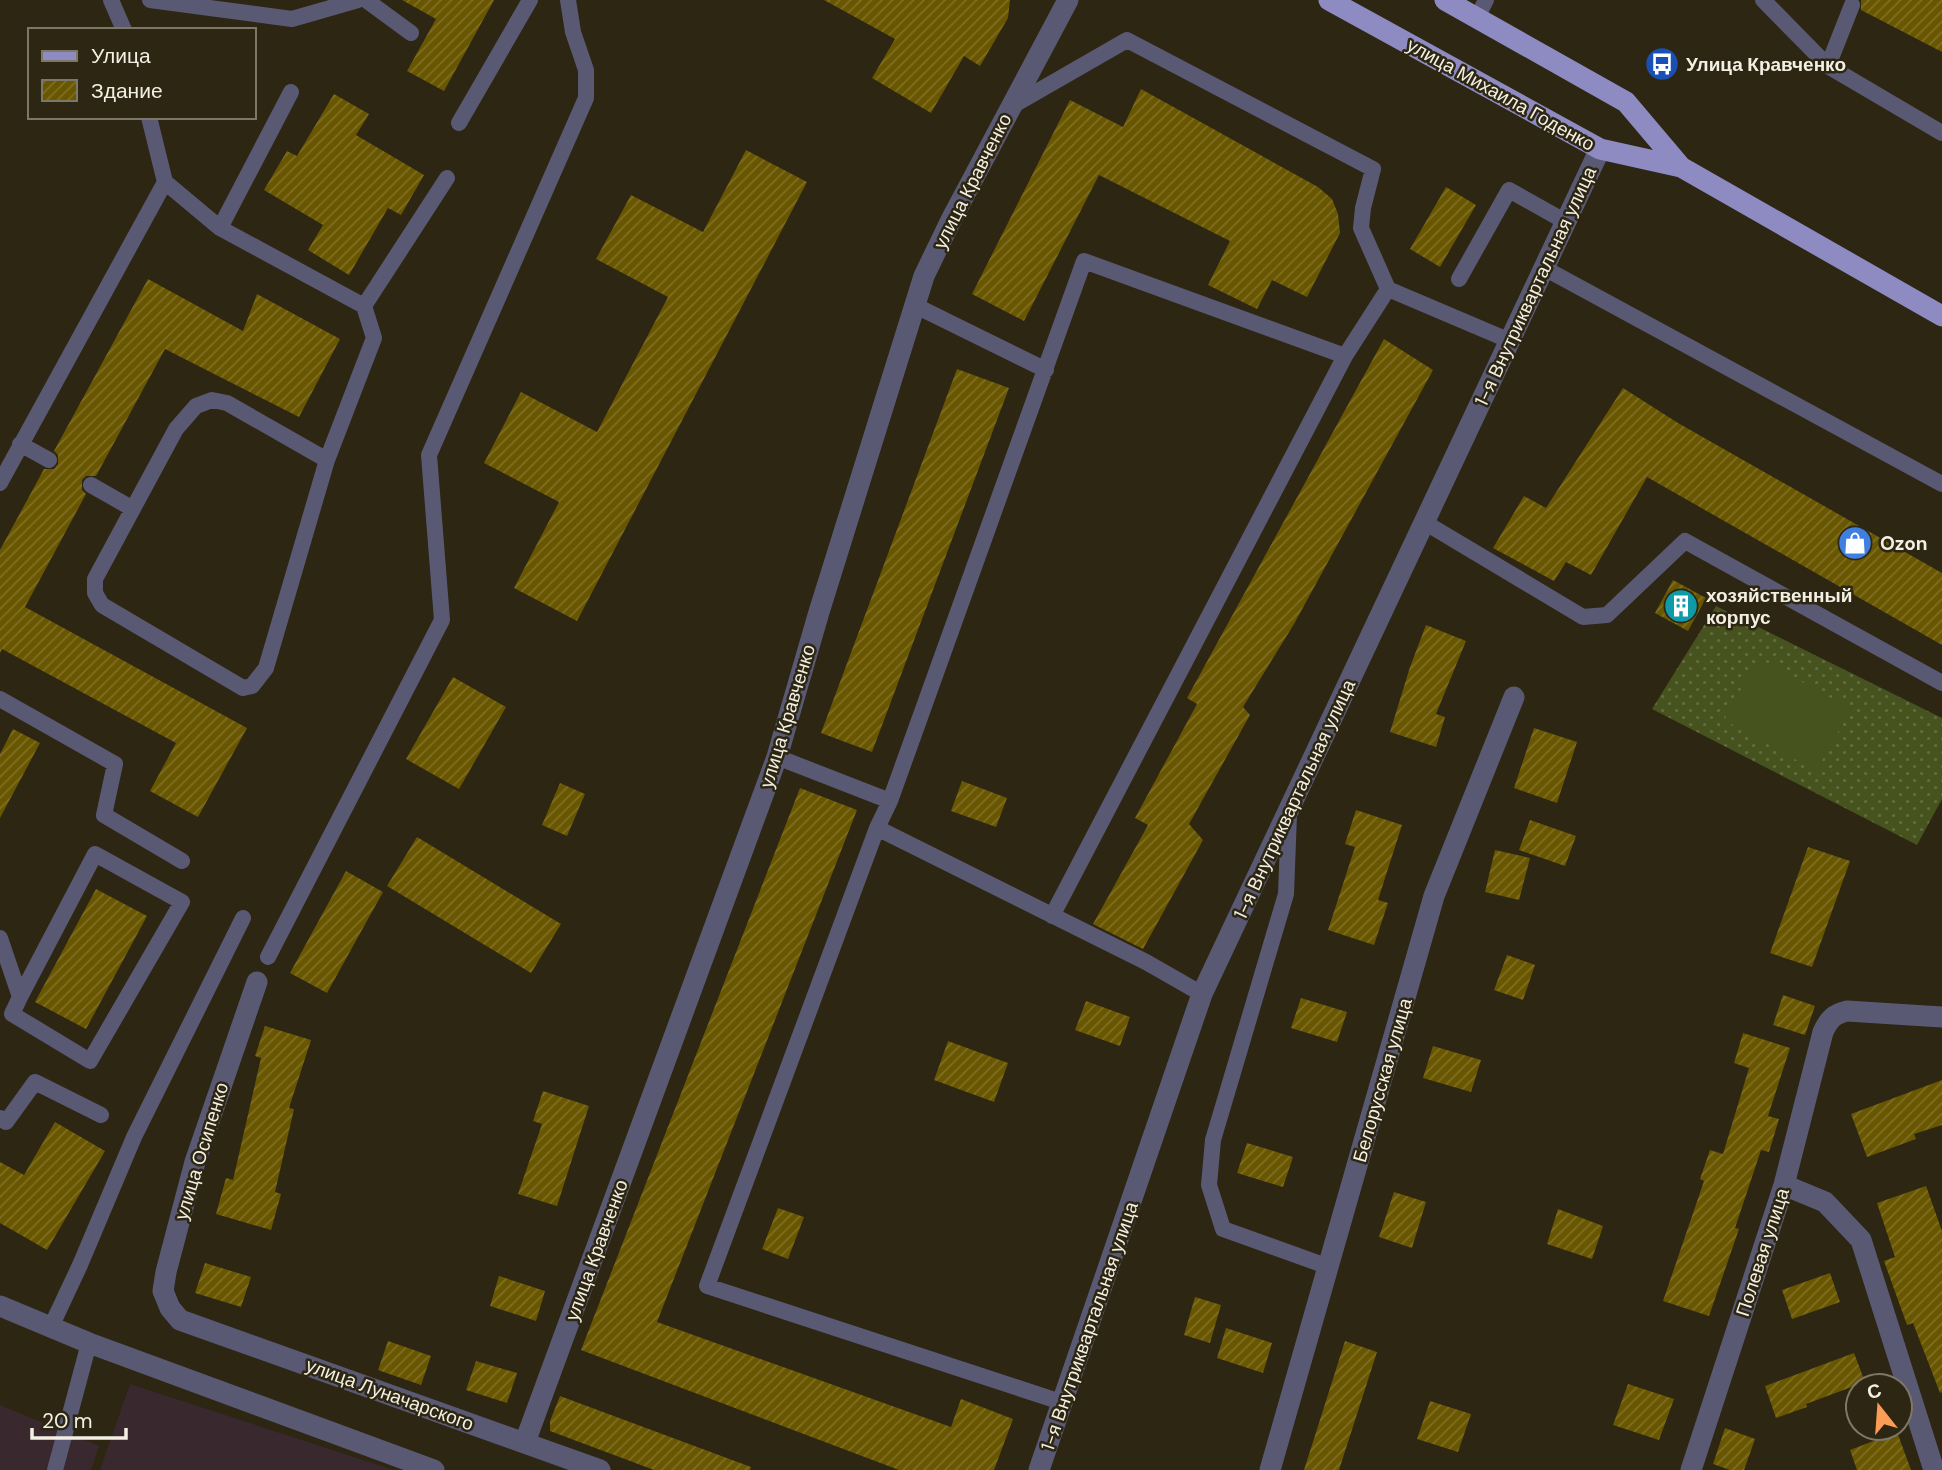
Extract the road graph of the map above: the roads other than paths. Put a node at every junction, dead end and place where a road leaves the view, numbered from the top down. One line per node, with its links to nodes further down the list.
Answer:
1 (111, 0): 13 (lane)
2 (150, 0): 3 (lane)
3 (358, 0)
4 (366, 0): 14 (lane)
5 (530, 0): 19 (lane)
6 (568, 0): 55 (lane)
7 (1068, 0): 17 (street, улица Кравченко)
8 (1329, 0): 21 (main road, улица Михаила Годенко)
9 (1445, 0): 12 (main road, улица Михаила Годенко)
10 (1763, 0): 15 (lane)
11 (1852, 5): 15 (lane)
12 (1481, 9): 22 (main road, улица Михаила Годенко)
13 (123, 28)
14 (411, 33)
15 (1828, 66): 20 (lane)
16 (291, 92): 26 (lane)
17 (1011, 106): 29 (lane); 30 (street, улица Кравченко)
18 (149, 119): 24 (lane)
19 (459, 123)
20 (1942, 134)
21 (1600, 149): 22 (main road, улица Михаила Годенко); 25 (street, 1-я Внутриквартальная улица)
22 (1681, 167): 32 (main road, улица Михаила Годенко)
23 (447, 178): 31 (lane)
24 (165, 182): 26 (lane); 36 (lane)
25 (1566, 222): 27 (street, 1-я Внутриквартальная улица); 28 (lane)
26 (220, 228): 31 (lane)
27 (1544, 268): 33 (street, 1-я Внутриквартальная улица); 40 (lane)
28 (1459, 279)
29 (1388, 289): 33 (lane); 34 (lane)
30 (914, 305): 35 (lane); 47 (street, улица Кравченко)
31 (364, 306): 38 (lane)
32 (1942, 316)
33 (1508, 340): 43 (street, 1-я Внутриквартальная улица)
34 (1345, 356): 35 (lane); 52 (lane)
35 (1046, 370): 48 (lane)
36 (20, 444): 37 (lane); 39 (lane)
37 (49, 460)
38 (327, 460): 42 (lane); 42 (lane)
39 (0, 483)
40 (1942, 484)
41 (91, 485): 42 (lane)
42 (133, 509)
43 (1424, 522): 44 (lane); 49 (street, 1-я Внутриквартальная улица)
44 (1942, 683)
45 (1514, 697): 63 (street, Белорусская улица)
46 (0, 699): 51 (lane)
47 (777, 757): 48 (lane); 69 (street, улица Кравченко)
48 (890, 801): 50 (lane)
49 (1289, 813): 57 (street, 1-я Внутриквартальная улица); 63 (lane)
50 (877, 828): 52 (lane); 68 (lane)
51 (182, 861)
52 (1052, 916): 57 (lane)
53 (243, 918): 66 (lane)
54 (0, 938): 58 (lane)
55 (268, 957)
56 (257, 982): 65 (street, улица Осипенко)
57 (1202, 993): 68 (street, 1-я Внутриквартальная улица)
58 (20, 997): 58 (lane)
59 (1942, 1017): 62 (street, Полевая улица)
60 (101, 1115): 61 (lane)
61 (0, 1118)
62 (1783, 1185): 75 (street, Полевая улица); 76 (street)
63 (1328, 1267): 74 (street, Белорусская улица)
64 (0, 1306): 66 (street)
65 (180, 1320): 69 (street, улица Луначарского)
66 (50, 1329): 67 (street)
67 (89, 1343): 70 (lane); 71 (street)
68 (1064, 1403): 73 (street, 1-я Внутриквартальная улица)
69 (525, 1442): 72 (street, улица Луначарского)
70 (55, 1470)
71 (434, 1470)
72 (600, 1470)
73 (1039, 1470)
74 (1270, 1470)
75 (1691, 1470)
76 (1934, 1470)

